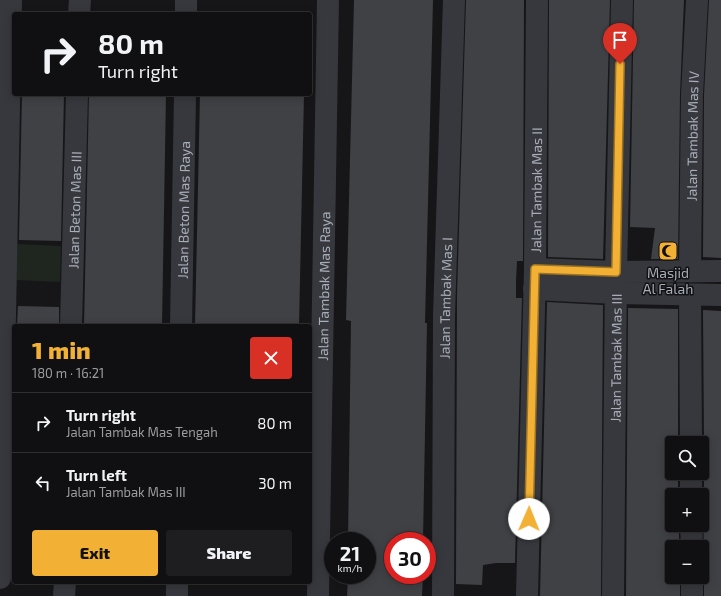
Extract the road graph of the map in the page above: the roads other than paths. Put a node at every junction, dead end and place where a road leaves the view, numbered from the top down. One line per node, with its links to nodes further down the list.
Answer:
1 (11, 0): 23 (street)
2 (80, 0): 9 (street)
3 (186, 0): 10 (street)
4 (328, 0): 29 (street, Jalan Tambak Mas Raya)
5 (454, 0): 30 (street, Jalan Tambak Mas I)
6 (537, 0): 16 (street, Jalan Tambak Mas II)
7 (622, 0): 14 (street, Jalan Tambak Mas III)
8 (697, 0): 13 (street, Jalan Tambak Mas IV)
9 (79, 12)
10 (186, 12)
11 (77, 96): 20 (street, Jalan Beton Mas III)
12 (185, 96): 21 (street, Jalan Beton Mas Raya)
13 (690, 271): 14 (street); 15 (street)
14 (616, 272): 16 (street); 17 (street, Jalan Tambak Mas III)
15 (721, 272)
16 (534, 279): 17 (street); 31 (street, Jalan Tambak Mas II)
17 (616, 293): 18 (street); 32 (street, Jalan Tambak Mas III)
18 (690, 295): 19 (street); 22 (street)
19 (721, 295)
20 (71, 324)
21 (181, 324)
22 (691, 436)
23 (0, 578)
24 (65, 584): 27 (street)
25 (177, 584): 28 (street)
26 (692, 584): 33 (street)
27 (64, 596)
28 (177, 596)
29 (318, 596)
30 (443, 596)
31 (527, 596)
32 (613, 596)
33 (692, 596)

